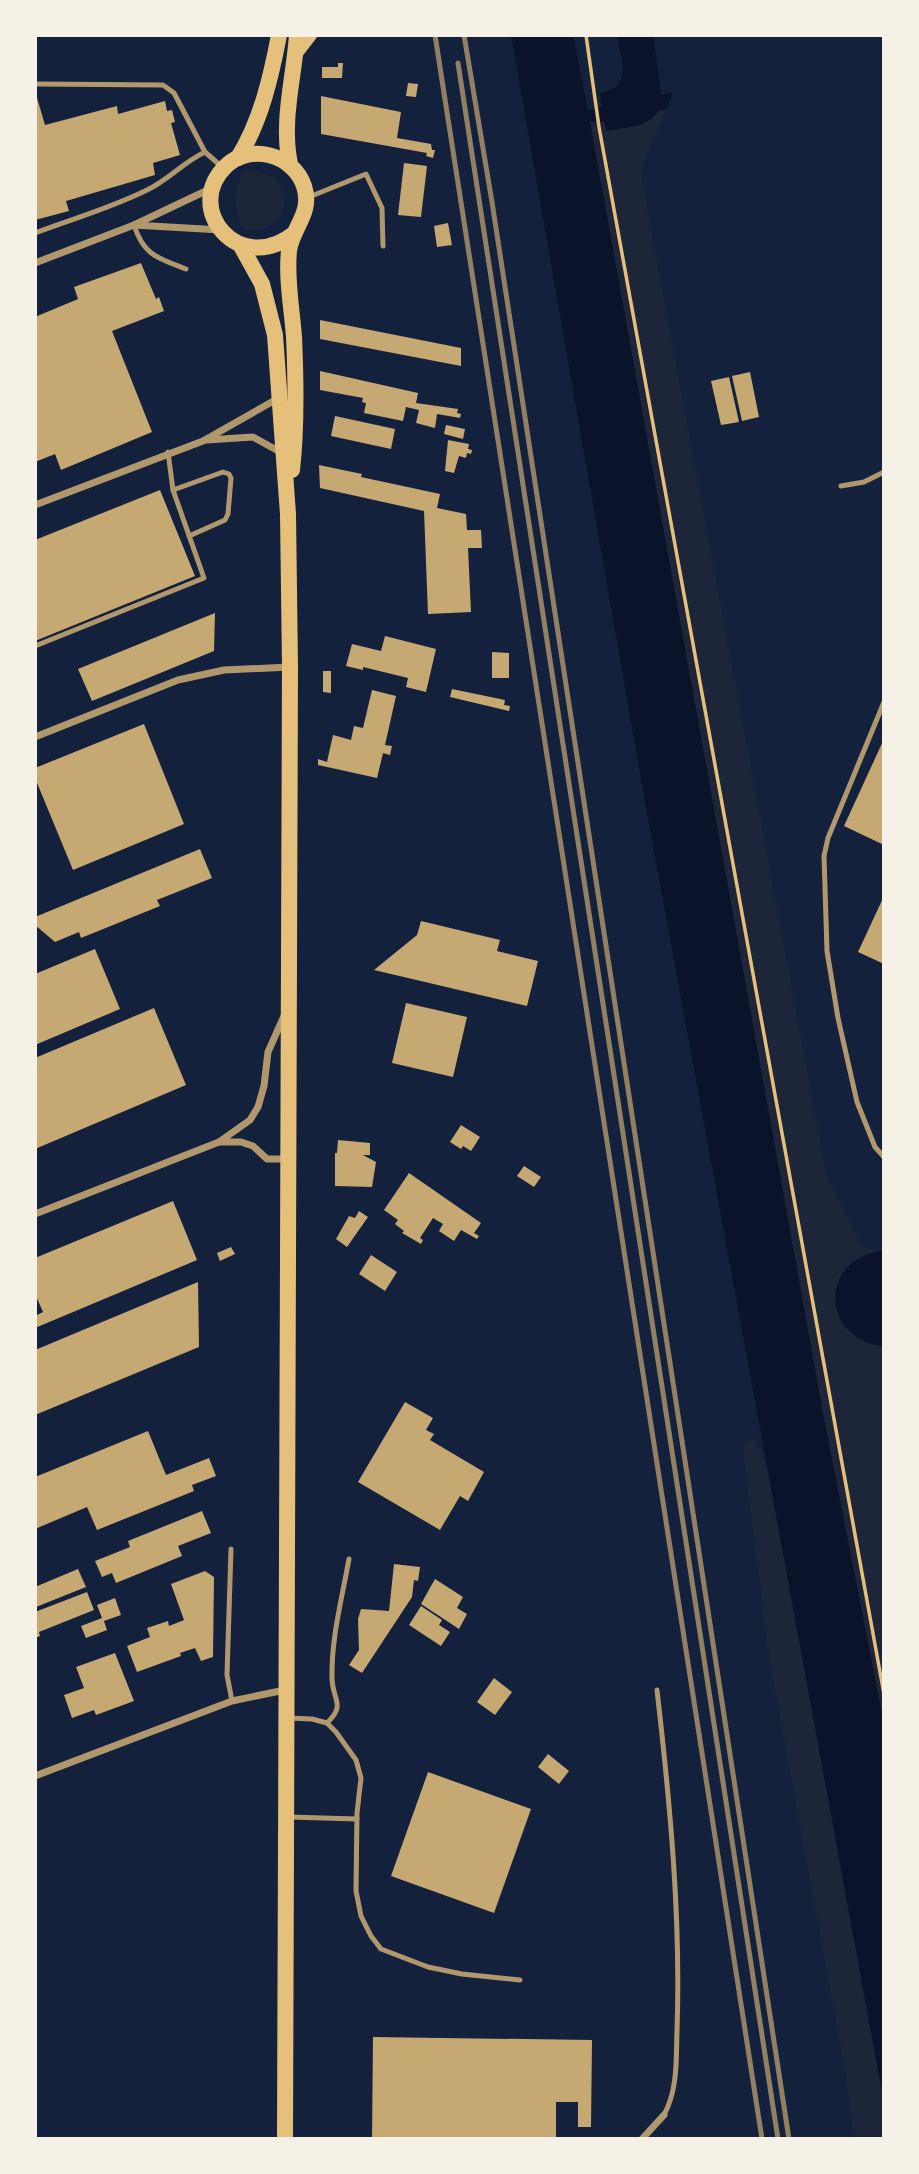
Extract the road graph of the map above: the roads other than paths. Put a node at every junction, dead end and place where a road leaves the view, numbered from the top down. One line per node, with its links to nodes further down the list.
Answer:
1 (279, 35): 7 (main road)
2 (297, 35): 4 (main road)
3 (310, 35): 4 (main road)
4 (296, 53): 8 (main road)
5 (35, 84): 6 (lane)
6 (205, 152): 9 (lane); 14 (lane)
7 (238, 158): 8 (main road); 9 (main road)
8 (289, 164): 11 (main road)
9 (223, 168): 10 (main road)
10 (212, 187): 12 (street); 13 (main road)
11 (306, 198): 15 (main road); 17 (lane)
12 (134, 225): 13 (street); 18 (street); 19 (lane)
13 (220, 230): 16 (main road)
14 (35, 233)
15 (295, 233): 16 (main road); 28 (main road)
16 (241, 246): 20 (main road)
17 (383, 246)
18 (35, 263)
19 (186, 269)
20 (280, 397): 21 (street); 23 (main road)
21 (203, 441): 22 (street); 23 (street)
22 (168, 452): 26 (lane); 27 (street)
23 (283, 453): 28 (main road)
24 (884, 472): 25 (lane)
25 (841, 486)
26 (173, 490): 29 (lane); 29 (lane)
27 (35, 505)
28 (288, 514): 31 (main road)
29 (189, 536): 30 (lane)
30 (35, 646)
31 (290, 667): 33 (street); 34 (main road)
32 (884, 702): 36 (lane)
33 (35, 737)
34 (288, 1009): 35 (street); 37 (main road)
35 (219, 1142): 37 (street); 38 (street)
36 (884, 1157)
37 (287, 1159): 41 (main road)
38 (35, 1214)
39 (231, 1549): 43 (lane)
40 (349, 1559): 45 (lane)
41 (285, 1690): 43 (street); 44 (main road)
42 (657, 1690): 50 (lane)
43 (232, 1701): 46 (street)
44 (285, 1718): 45 (lane); 47 (main road)
45 (327, 1723): 48 (lane)
46 (35, 1776)
47 (285, 1817): 48 (lane); 51 (main road)
48 (357, 1819): 49 (lane)
49 (520, 1980)
50 (664, 2115): 52 (street)
51 (285, 2139)
52 (642, 2139)

